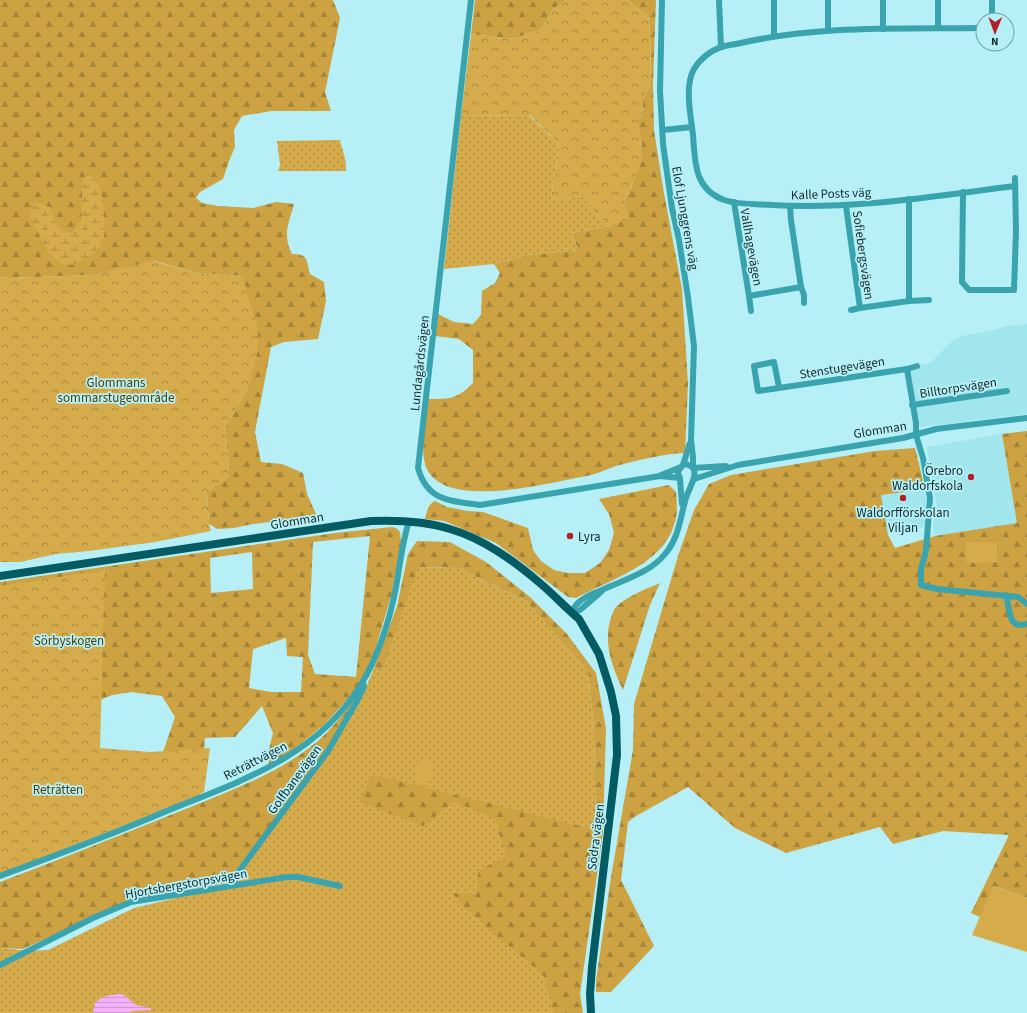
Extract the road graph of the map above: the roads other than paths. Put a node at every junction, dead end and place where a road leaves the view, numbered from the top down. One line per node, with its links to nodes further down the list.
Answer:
1 (471, 0): 46 (street, Lundagårdsvägen)
2 (662, 0): 17 (street, Elof Ljunggrens väg)
3 (719, 0): 15 (street)
4 (774, 0): 14 (street)
5 (828, 0): 13 (street)
6 (883, 0): 12 (street)
7 (938, 0): 10 (street)
8 (992, 0): 9 (street)
9 (992, 12)
10 (938, 28): 11 (street, Kalle Posts väg); 12 (street, Kalle Posts väg)
11 (975, 28)
12 (883, 29): 13 (street, Kalle Posts väg)
13 (828, 30): 14 (street, Kalle Posts väg)
14 (774, 36): 15 (street, Kalle Posts väg)
15 (721, 47): 16 (street, Kalle Posts väg)
16 (692, 127): 17 (street); 22 (street, Kalle Posts väg)
17 (663, 130): 42 (street, Elof Ljunggrens väg)
18 (1015, 178): 19 (street)
19 (1015, 186): 20 (street, Kalle Posts väg); 26 (street)
20 (963, 192): 21 (street, Kalle Posts väg); 26 (street)
21 (909, 199): 24 (street, Kalle Posts väg); 30 (street)
22 (734, 202): 23 (street, Kalle Posts väg); 27 (street, Vallhagevägen)
23 (790, 206): 24 (street, Kalle Posts väg); 25 (street)
24 (846, 206): 32 (street, Sofiebergsvägen)
25 (801, 287): 27 (street, Vallhagevägen); 31 (street)
26 (1014, 290): 28 (street)
27 (749, 296): 34 (street, Vallhagevägen)
28 (1016, 297)
29 (929, 300): 30 (street, Sofiebergsvägen)
30 (909, 301): 32 (street, Sofiebergsvägen)
31 (804, 303)
32 (860, 308): 33 (street, Sofiebergsvägen)
33 (851, 310)
34 (750, 311)
35 (917, 366): 36 (street, Stenstugevägen)
36 (907, 369): 37 (street, Stenstugevägen); 39 (street)
37 (779, 387): 37 (street, Stenstugevägen)
38 (1007, 391): 39 (street, Billtorpsvägen)
39 (912, 405): 41 (street)
40 (1027, 418): 41 (street, Glomman)
41 (916, 435): 43 (street, Glomman); 52 (street)
42 (691, 440): 44 (street, Elof Ljunggrens väg); 45 (street, Elof Ljunggrens väg)
43 (738, 465): 45 (street, Glomman); 48 (street, Glomman)
44 (682, 466): 45 (street); 46 (street, Lundagårdsvägen); 47 (street)
45 (693, 467): 48 (street)
46 (660, 476): 47 (street, Lundagårdsvägen)
47 (680, 478): 48 (street); 49 (street)
48 (693, 479): 49 (street)
49 (682, 510): 54 (street)
50 (409, 521): 51 (main road, Glomman); 54 (main road, Glomman); 56 (street, Reträttvägen)
51 (0, 576)
52 (1006, 595): 53 (street); 55 (street)
53 (1027, 604)
54 (572, 613): 61 (main road, Södra vägen)
55 (1027, 624)
56 (363, 681): 57 (street, Reträttvägen); 58 (street, Golfbanevägen)
57 (0, 876)
58 (235, 885): 59 (street, Hjortsbergstorpsvägen); 60 (street, Hjortsbergstorpsvägen)
59 (340, 886)
60 (0, 966)
61 (591, 1013)

